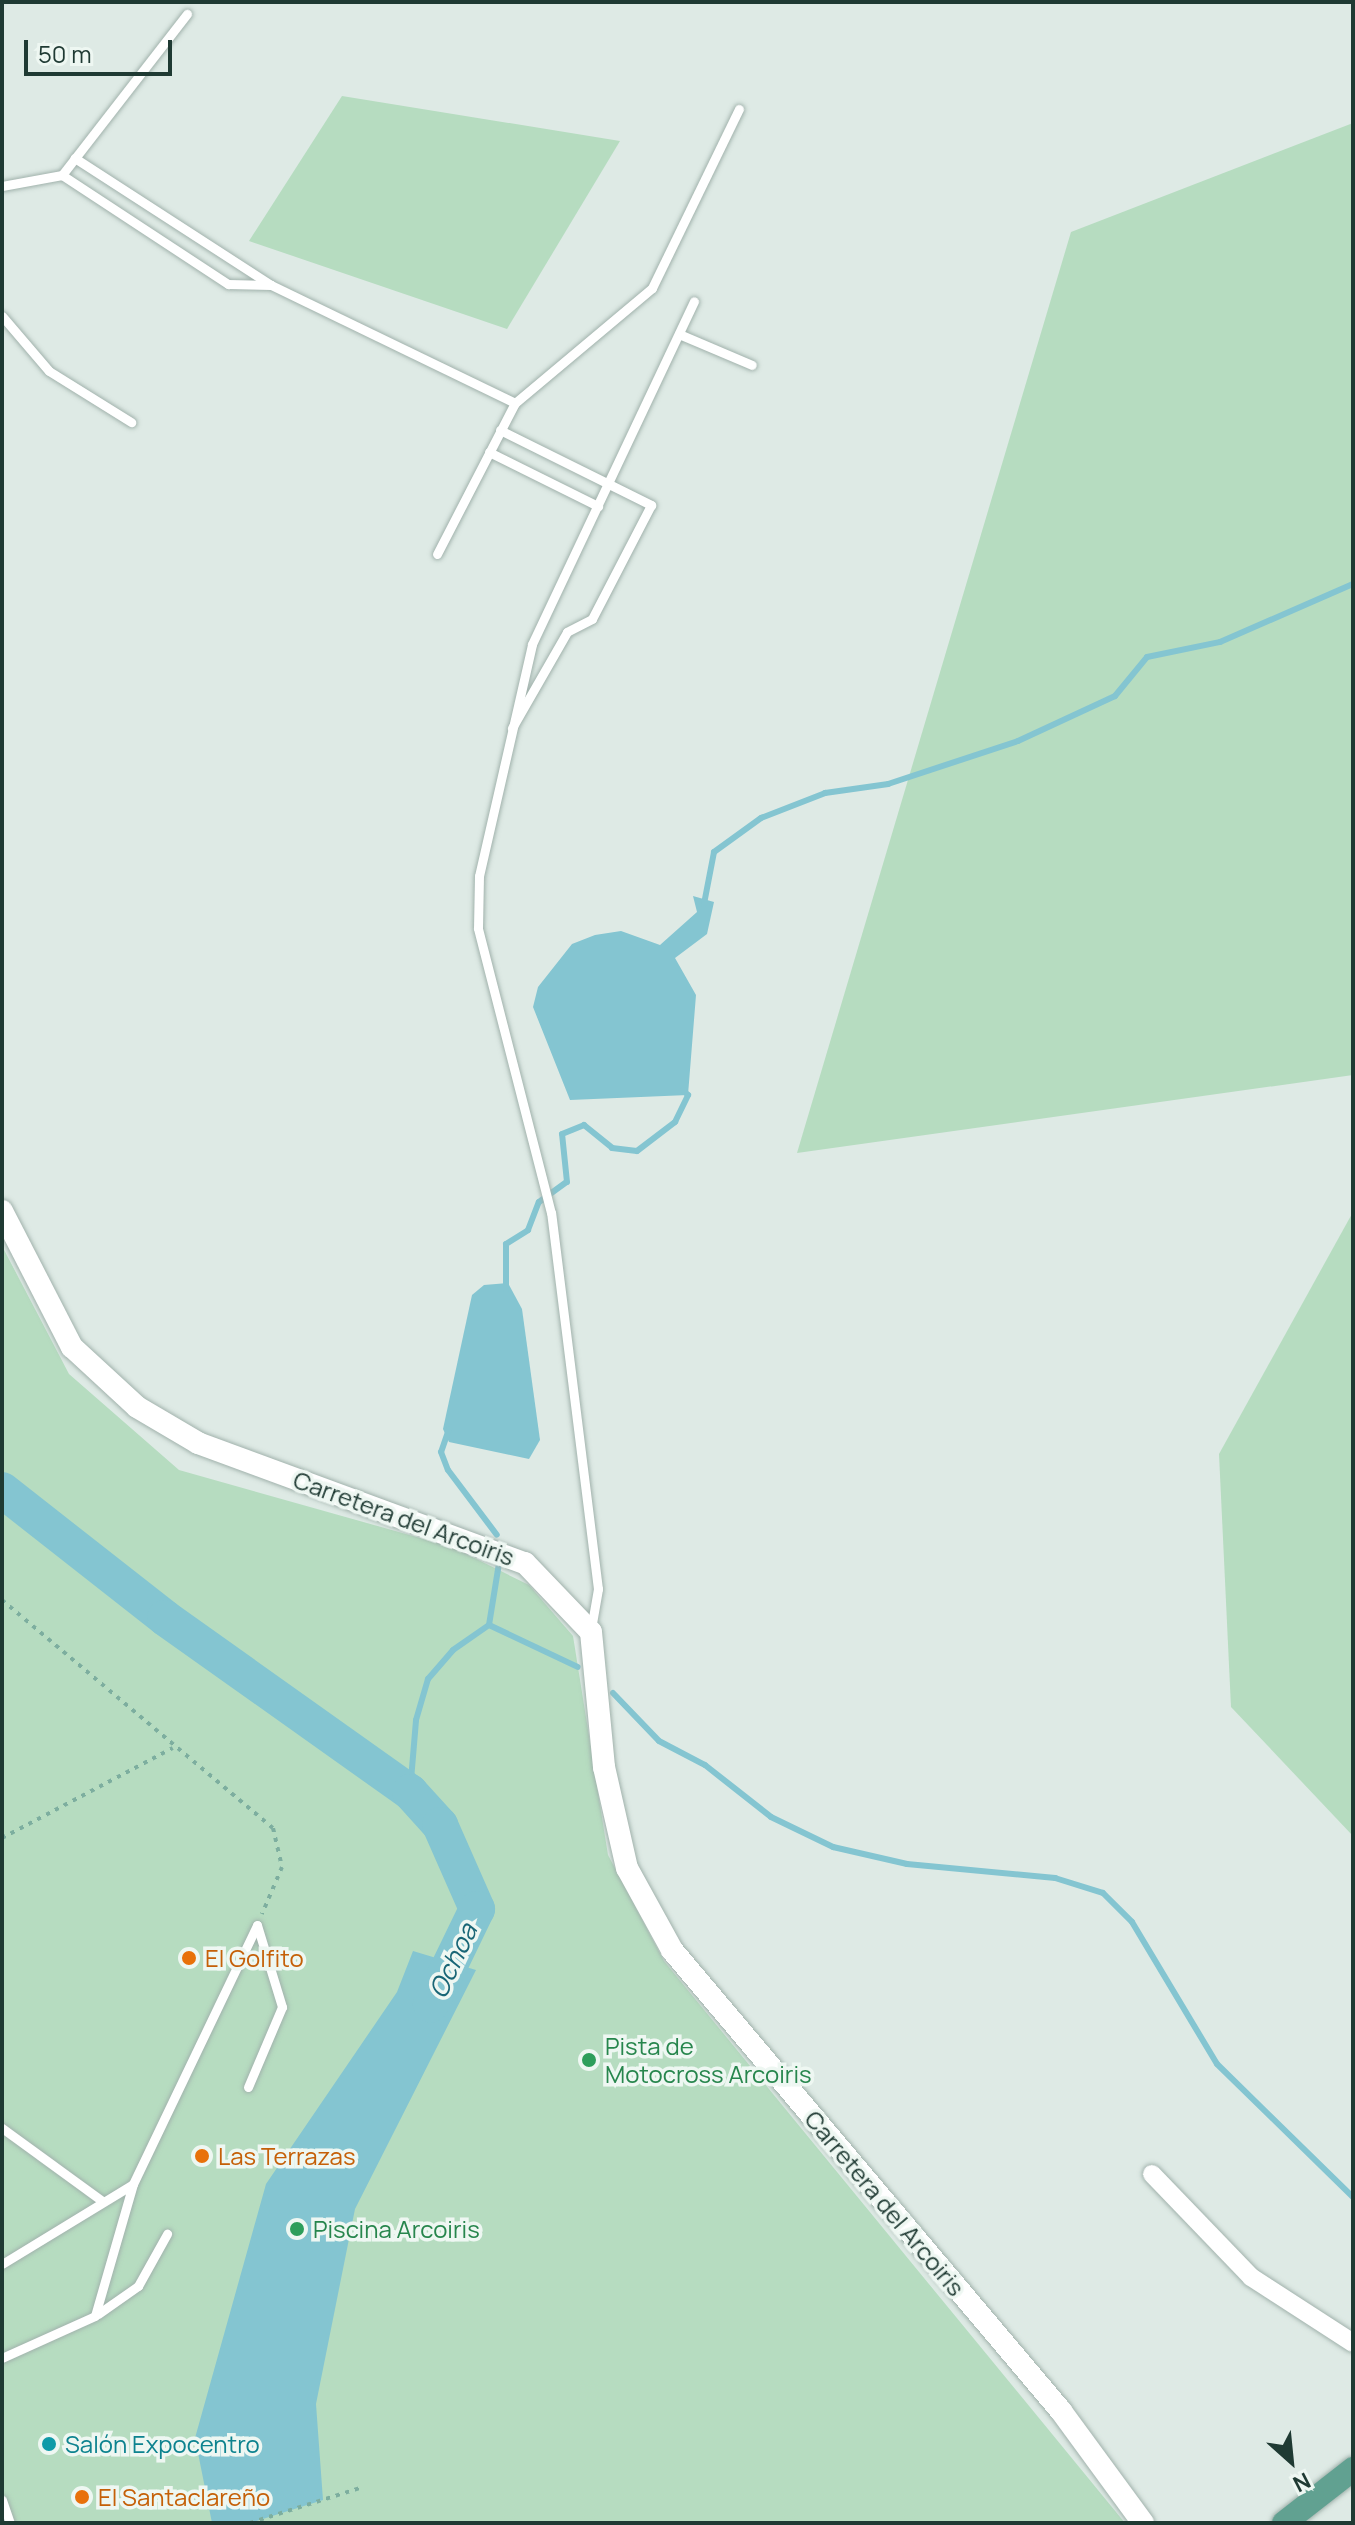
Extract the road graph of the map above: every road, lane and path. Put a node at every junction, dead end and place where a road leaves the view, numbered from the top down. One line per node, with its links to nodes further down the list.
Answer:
1 (187, 14): 3 (lane)
2 (739, 109): 11 (lane)
3 (75, 158): 4 (lane); 6 (lane)
4 (62, 175): 5 (lane); 6 (lane)
5 (2, 186)
6 (271, 285): 11 (lane)
7 (694, 301): 9 (lane)
8 (2, 316): 12 (lane)
9 (679, 334): 10 (lane); 15 (lane)
10 (752, 365)
11 (515, 403): 13 (lane)
12 (131, 422)
13 (500, 430): 14 (lane); 15 (lane)
14 (489, 452): 16 (lane); 17 (lane)
15 (609, 484): 16 (lane); 18 (lane)
16 (598, 506): 18 (lane)
17 (437, 554)
18 (505, 741): 21 (lane)
19 (2, 1211): 21 (street, Carretera del Arcoiris)
20 (2, 1600): 22 (path)
21 (591, 1632): 40 (street, Carretera del Arcoiris)
22 (173, 1748): 23 (path); 24 (path)
23 (2, 1838)
24 (257, 1925): 25 (lane); 28 (lane)
25 (248, 2087)
26 (2, 2128): 29 (lane)
27 (1152, 2174): 33 (street)
28 (133, 2184): 29 (lane); 32 (lane)
29 (102, 2201): 31 (lane)
30 (167, 2234): 32 (lane)
31 (2, 2264)
32 (95, 2316): 34 (lane)
33 (1353, 2343)
34 (2, 2358)
35 (1353, 2469): 41 (main road)
36 (360, 2488): 39 (path)
37 (2, 2500): 38 (lane)
38 (10, 2523)
39 (250, 2523)
40 (1143, 2523)
41 (1284, 2523)

